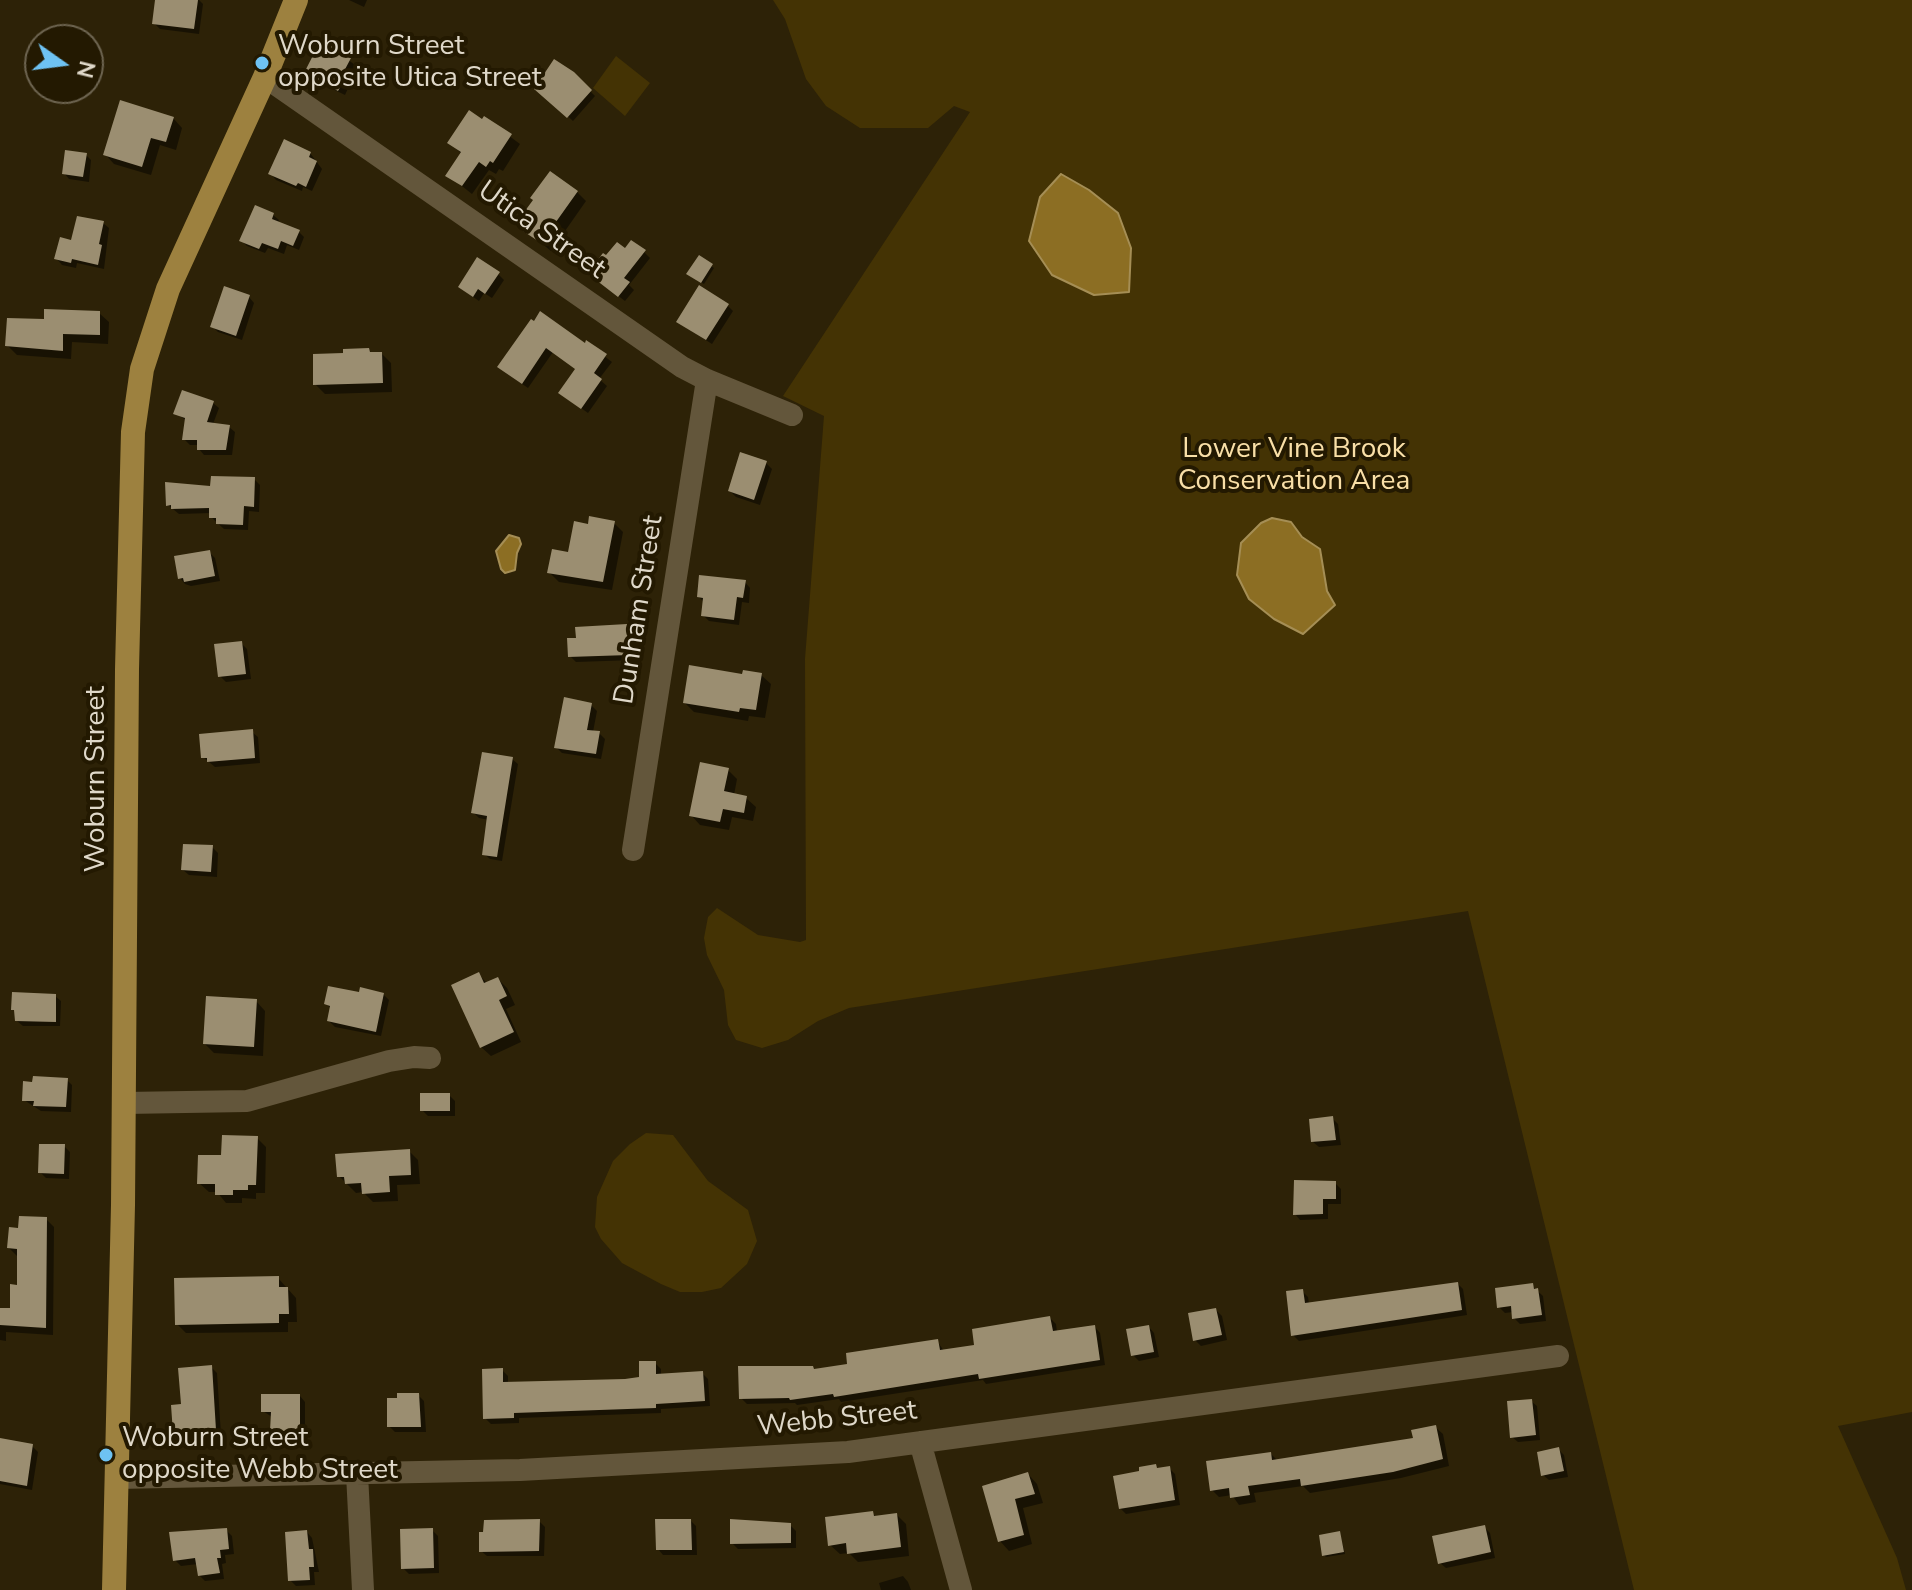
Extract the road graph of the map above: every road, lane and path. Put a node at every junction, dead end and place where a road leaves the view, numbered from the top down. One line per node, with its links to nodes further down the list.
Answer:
1 (296, 0): 2 (main road, Woburn Street)
2 (265, 77): 3 (street, Utica Street); 7 (main road, Woburn Street)
3 (707, 380): 4 (street, Utica Street); 5 (street, Dunham Street)
4 (792, 415)
5 (633, 850)
6 (430, 1058): 7 (street)
7 (125, 1103): 11 (main road, Woburn Street)
8 (1558, 1356): 9 (street, Webb Street)
9 (920, 1442): 10 (street, Webb Street); 14 (street)
10 (357, 1474): 11 (street, Webb Street); 13 (street)
11 (117, 1478): 12 (main road, Woburn Street)
12 (114, 1590)
13 (363, 1590)
14 (961, 1590)

